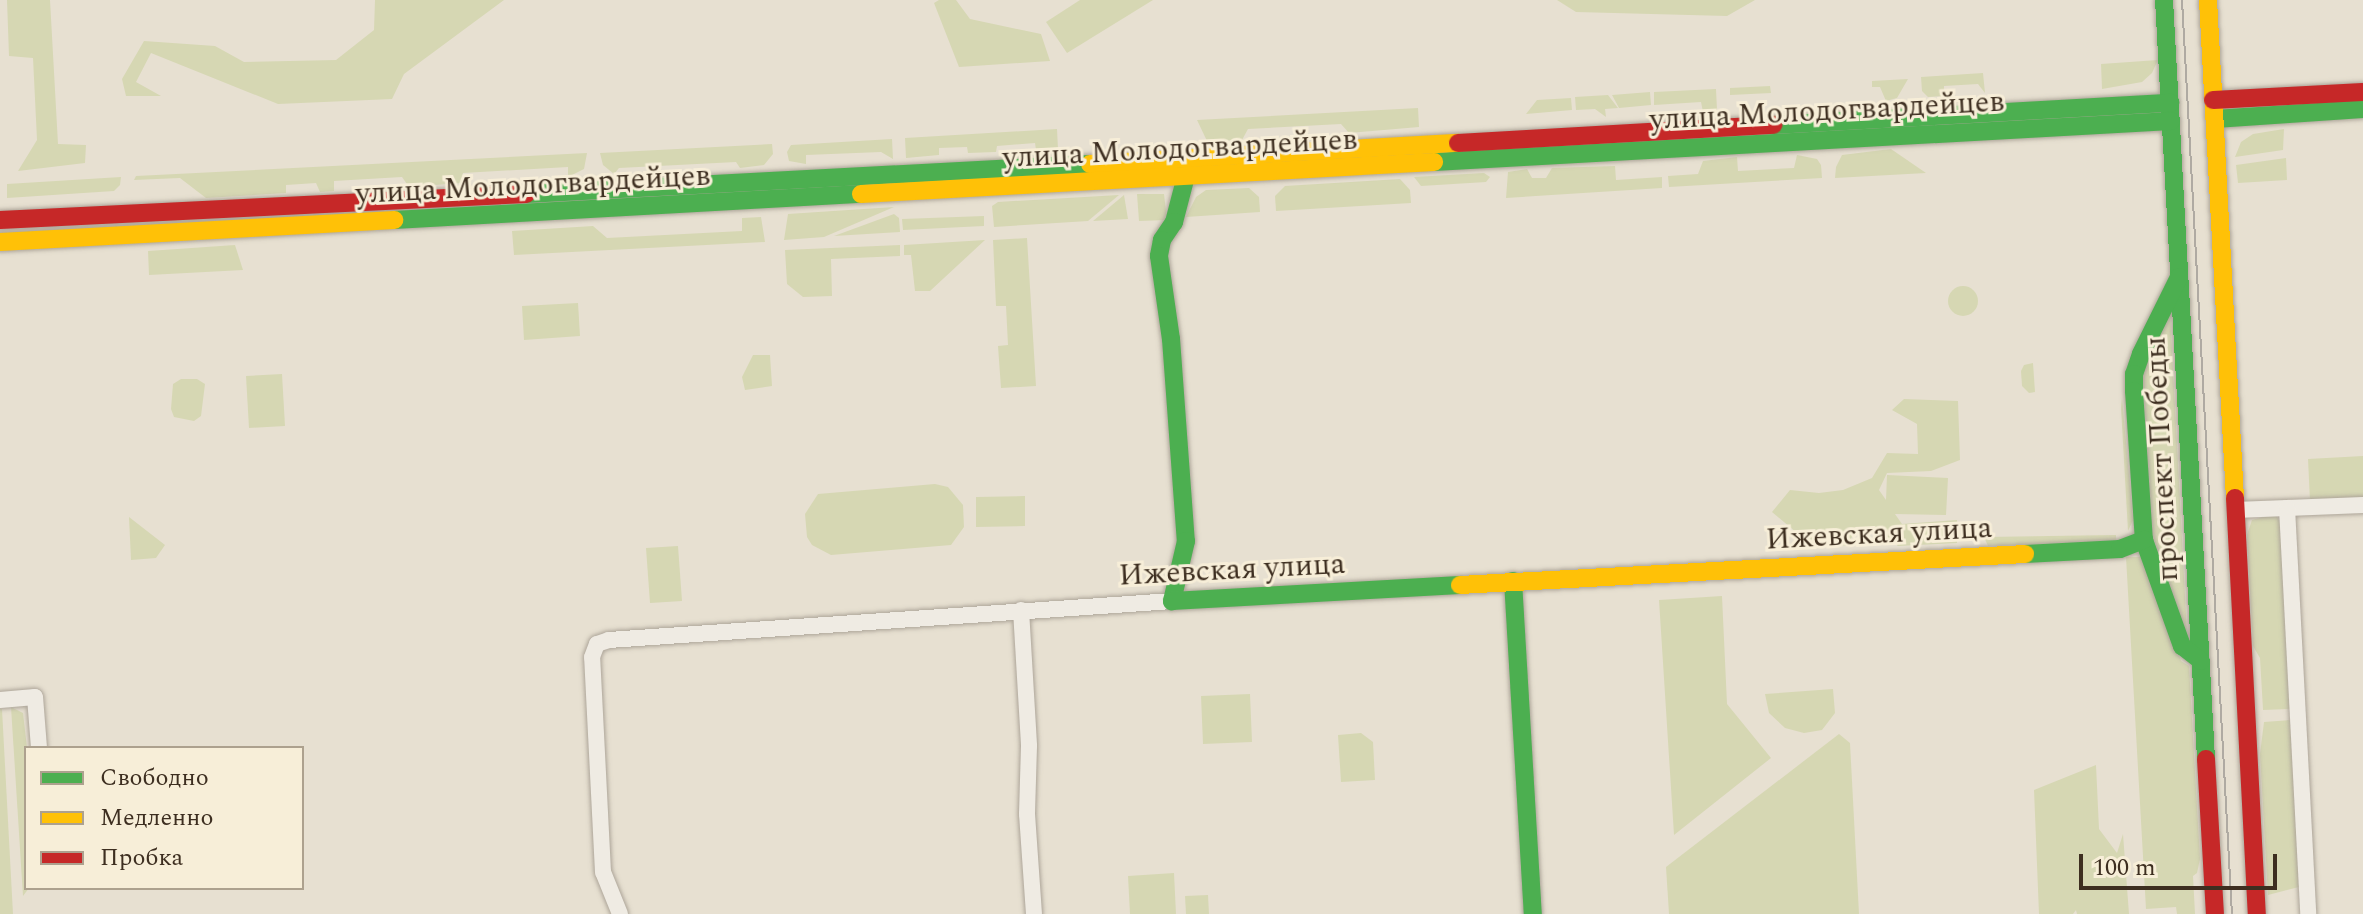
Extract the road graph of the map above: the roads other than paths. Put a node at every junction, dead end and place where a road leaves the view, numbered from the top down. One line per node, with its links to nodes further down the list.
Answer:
1 (2164, 0): 5 (main road, проспект Победы)
2 (2208, 0): 5 (main road, проспект Победы)
3 (2363, 92): 5 (main road, улица Молодогвардейцев)
4 (2363, 109): 5 (main road, улица Молодогвардейцев)
5 (2192, 111): 6 (main road, улица Молодогвардейцев); 9 (main road, проспект Победы); 12 (main road, проспект Победы)
6 (1185, 167): 7 (main road, улица Молодогвардейцев); 8 (main road, улица Молодогвардейцев); 15 (main road)
7 (0, 220)
8 (0, 242)
9 (2179, 277): 13 (main road); 17 (main road, проспект Победы)
10 (2363, 505): 11 (street)
11 (2287, 508): 12 (street); 25 (street)
12 (2235, 510): 24 (main road, проспект Победы)
13 (2144, 540): 14 (main road, Ижевская улица); 17 (main road)
14 (1513, 581): 15 (main road, Ижевская улица); 22 (main road)
15 (1172, 601): 16 (street, Ижевская улица)
16 (1021, 610): 20 (street, Ижевская улица); 21 (street)
17 (2201, 661): 23 (main road, проспект Победы)
18 (0, 700): 19 (street)
19 (39, 746)
20 (620, 914)
21 (1034, 914)
22 (1533, 914)
23 (2215, 914)
24 (2257, 914)
25 (2308, 914)

